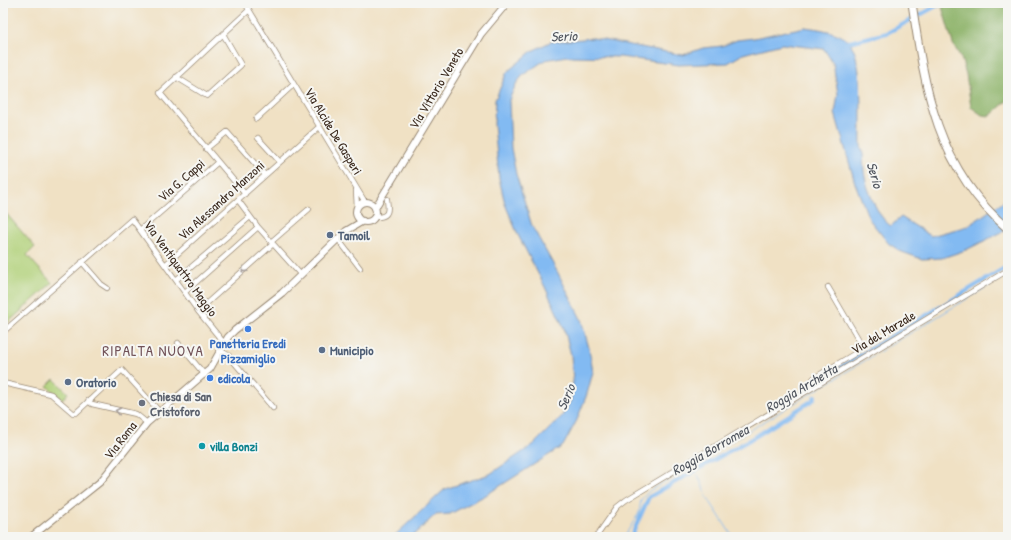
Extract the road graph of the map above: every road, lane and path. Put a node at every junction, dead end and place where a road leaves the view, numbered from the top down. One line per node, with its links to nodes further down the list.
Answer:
1 (245, 3): 4 (street, Via Alcide De Gasperi)
2 (507, 3): 19 (main road, Via Vittorio Veneto)
3 (912, 3): 25 (highway)
4 (249, 10): 5 (street); 7 (street, Via Alcide De Gasperi)
5 (223, 34): 6 (street); 6 (street)
6 (176, 77): 11 (street)
7 (293, 85): 8 (street, Via Alcide De Gasperi); 9 (street, Via Alcide De Gasperi)
8 (256, 119)
9 (319, 127): 13 (street, Via Alessandro Manzoni); 15 (street, Via Alcide De Gasperi)
10 (258, 138): 13 (street)
11 (206, 149): 12 (street, Via G. Cappi); 14 (street, Via G. Cappi)
12 (218, 162): 16 (street, Via G. Cappi); 26 (street, Via G. Cappi)
13 (280, 162): 14 (street, Via Alessandro Manzoni)
14 (265, 175): 16 (street, Via Alessandro Manzoni)
15 (355, 188): 19 (street, Via Alcide De Gasperi); 20 (street, Via Alcide De Gasperi)
16 (245, 194): 17 (street, Via Alessandro Manzoni)
17 (238, 200): 22 (street); 30 (street, Via Alessandro Manzoni)
18 (387, 200): 19 (street)
19 (372, 207): 20 (main road); 23 (main road)
20 (357, 208): 23 (main road)
21 (308, 209): 28 (street)
22 (250, 217): 24 (street); 34 (street)
23 (360, 219): 27 (main road)
24 (258, 227): 28 (street); 37 (street)
25 (1008, 228)
26 (140, 230): 29 (street, Via Ventiquattro Maggio); 30 (street, Via Ventiquattro Maggio)
27 (338, 239): 31 (street); 33 (main road)
28 (272, 243): 33 (street); 38 (street, one-way to 38)
29 (82, 262): 36 (street); 39 (street, Via Ventiquattro Maggio)
30 (165, 265): 34 (street, Via Ventiquattro Maggio)
31 (360, 268)
32 (1008, 270): 45 (street, Via del Marzale)
33 (301, 275): 41 (main road)
34 (176, 280): 37 (street, Via Ventiquattro Maggio)
35 (828, 287): 45 (street)
36 (107, 288)
37 (184, 292): 38 (street, Via Ventiquattro Maggio)
38 (198, 311): 41 (street, Via Ventiquattro Maggio)
39 (3, 332)
40 (178, 343): 43 (street)
41 (224, 343): 42 (main road, Via Roma)
42 (221, 351): 43 (main road, Via Roma); 47 (street)
43 (205, 374): 48 (main road, Via Roma)
44 (3, 383): 46 (street)
45 (812, 388): 51 (street, Via del Marzale)
46 (88, 401): 48 (street); 49 (street, one-way to 46)
47 (273, 408)
48 (160, 411): 49 (main road, Via Roma)
49 (147, 423): 50 (main road, Via Roma)
50 (30, 537)
51 (596, 537)

